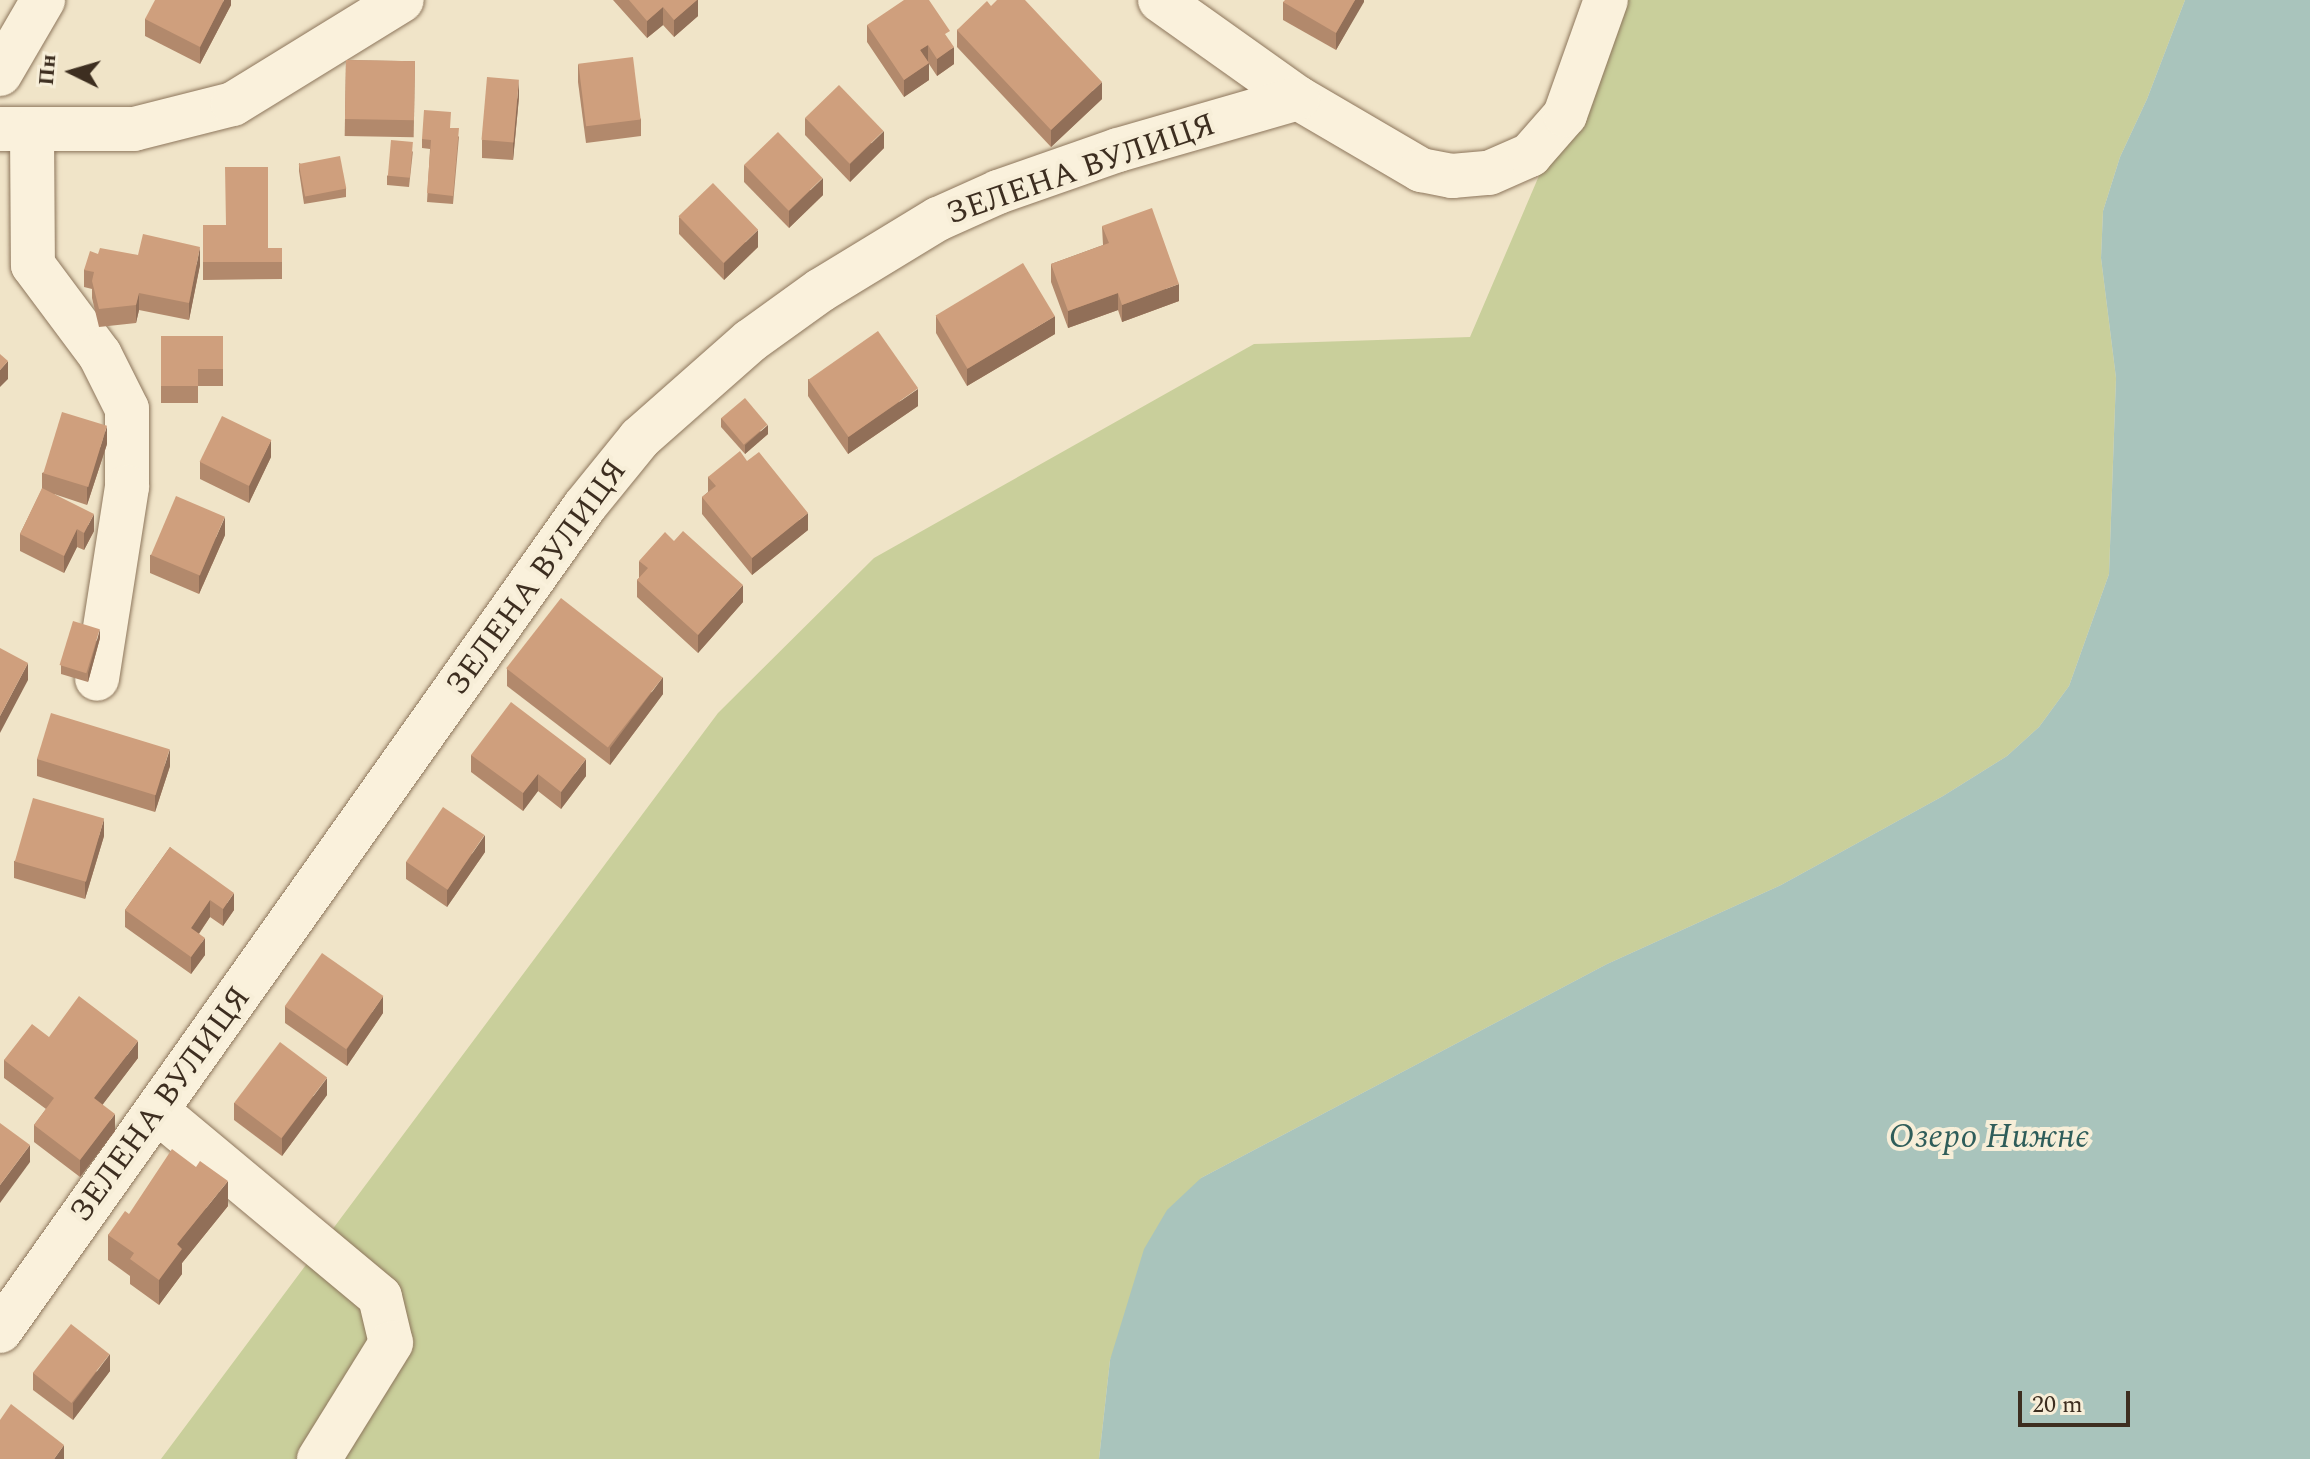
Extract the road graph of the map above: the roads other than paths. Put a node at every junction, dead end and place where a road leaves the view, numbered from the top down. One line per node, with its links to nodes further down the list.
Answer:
1 (43, 0): 5 (street)
2 (402, 0): 7 (street)
3 (1160, 0): 6 (street)
4 (1606, 0): 6 (street)
5 (0, 74)
6 (1298, 98): 9 (street, ЗЕЛЕНА ВУЛИЦЯ)
7 (16, 130): 8 (street)
8 (97, 679)
9 (157, 1111): 10 (street, ЗЕЛЕНА ВУЛИЦЯ); 11 (street)
10 (0, 1331)
11 (319, 1459)

